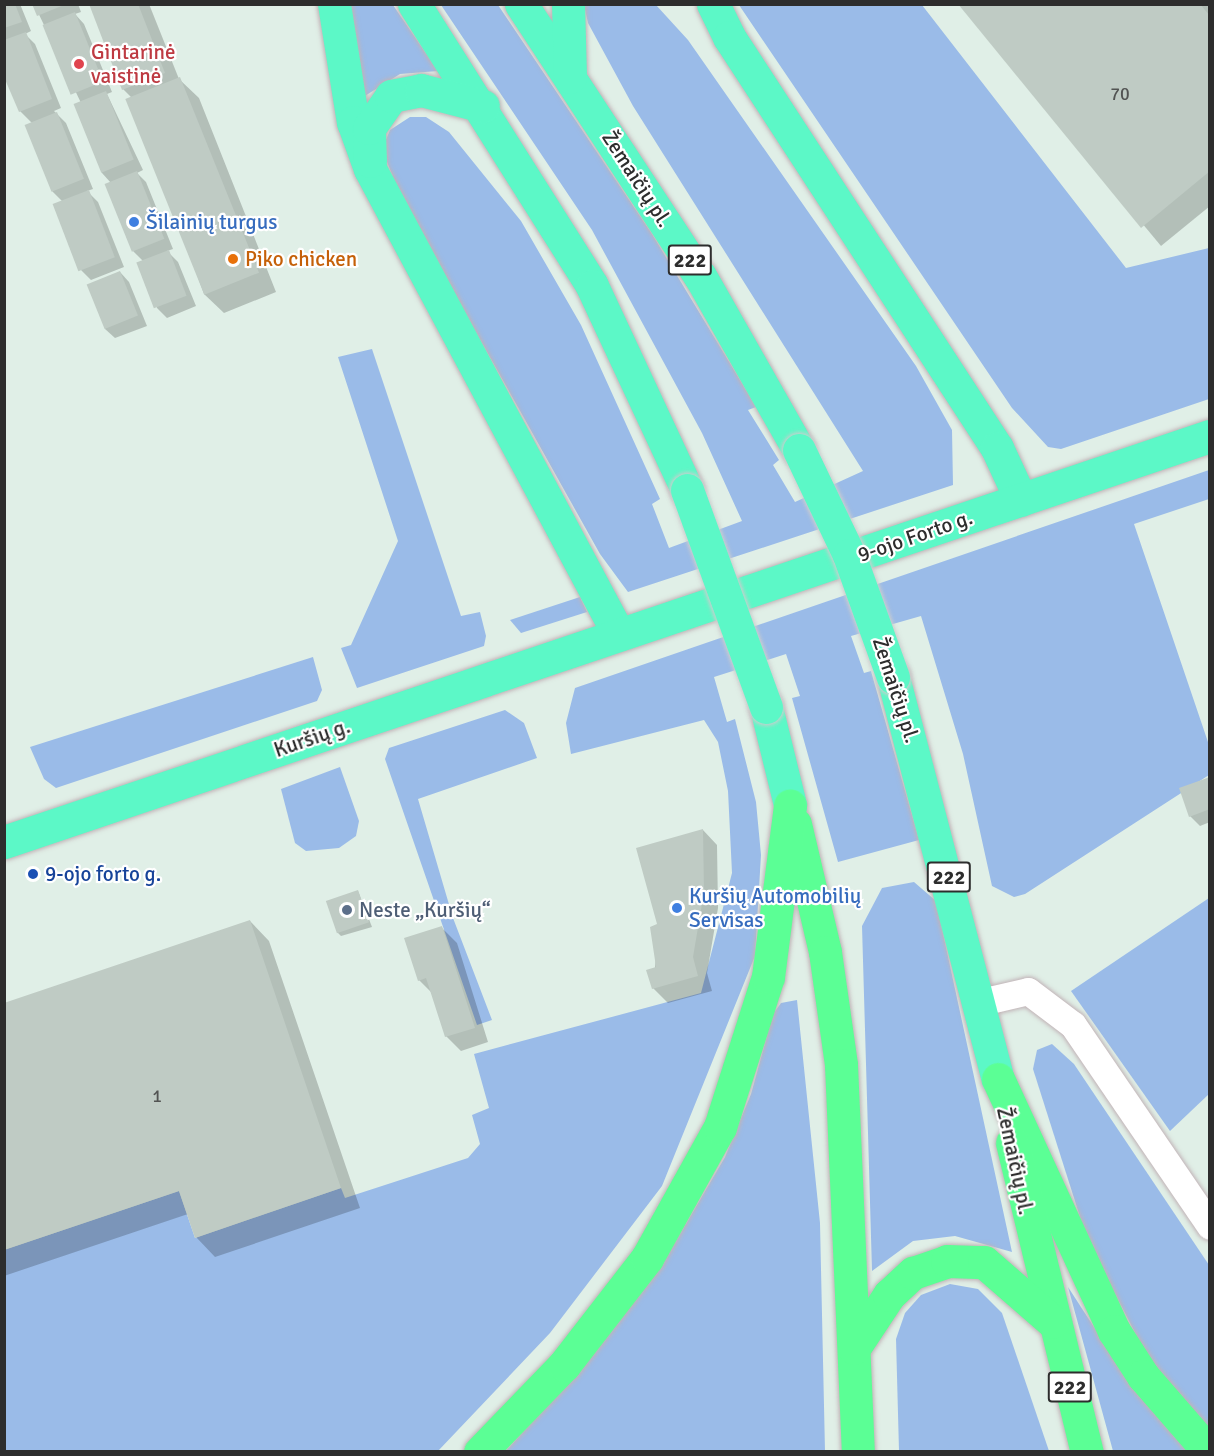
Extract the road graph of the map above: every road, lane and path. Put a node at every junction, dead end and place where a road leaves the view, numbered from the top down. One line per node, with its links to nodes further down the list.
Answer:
1 (334, 4): 10 (main road)
2 (414, 4): 9 (main road)
3 (521, 4): 8 (main road, Žemaičių pl. / 222)
4 (568, 4): 8 (main road)
5 (691, 4): 7 (main road)
6 (713, 4): 7 (main road)
7 (729, 37): 12 (main road)
8 (570, 77): 16 (main road, Žemaičių pl. / 222, bridge)
9 (483, 106): 10 (main road); 14 (main road, bridge)
10 (370, 169): 13 (main road)
11 (1209, 436): 12 (main road, 9-ojo Forto g.)
12 (1021, 500): 13 (main road, 9-ojo Forto g.)
13 (619, 635): 15 (main road, Kuršių g.)
14 (790, 805): 20 (highway); 21 (highway)
15 (4, 842)
16 (981, 1002): 17 (main road, Žemaičių pl. / 222); 18 (street)
17 (998, 1079): 19 (highway, Žemaičių pl. / 222); 24 (highway)
18 (1209, 1226)
19 (1053, 1322): 20 (highway); 23 (highway, Žemaičių pl. / 222)
20 (854, 1348): 22 (highway)
21 (480, 1452)
22 (858, 1452)
23 (1087, 1452)
24 (1209, 1452)

